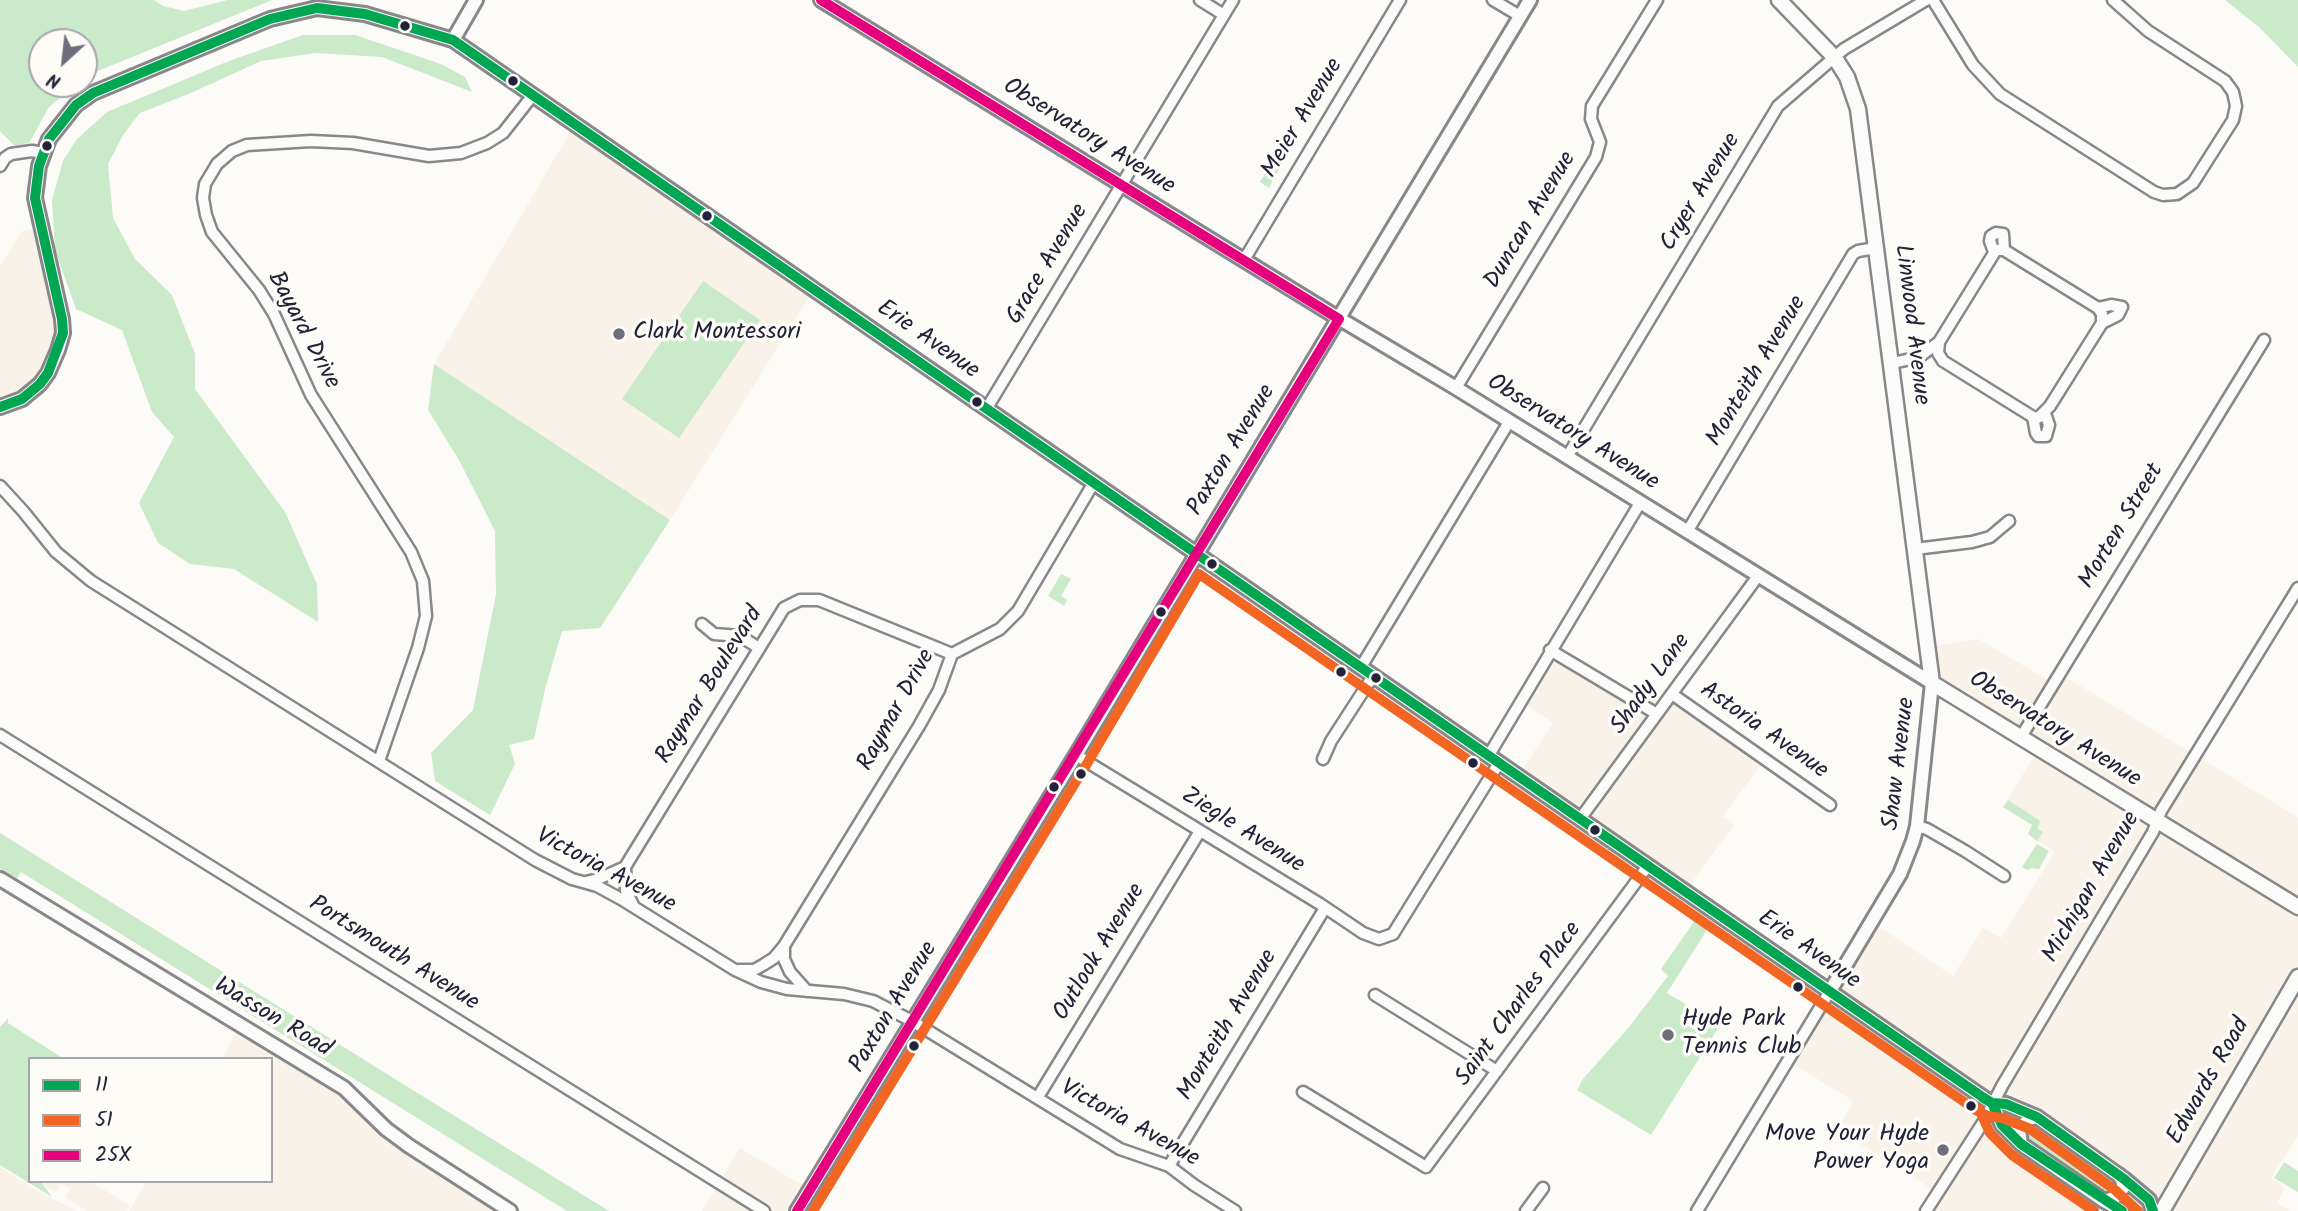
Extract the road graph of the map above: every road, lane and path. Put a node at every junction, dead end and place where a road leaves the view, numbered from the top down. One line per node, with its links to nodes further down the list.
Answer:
1 (476, 0): 16 (street)
2 (821, 0): 21 (street, Observatory Avenue)
3 (1200, 0): 14 (street)
4 (1233, 0): 14 (street, Grace Avenue)
5 (1400, 0): 23 (street, Meier Avenue)
6 (1493, 0): 15 (street)
7 (1530, 0): 15 (street, Paxton Avenue)
8 (1657, 0): 32 (street, Duncan Avenue)
9 (1779, 0): 17 (main road, Linwood Avenue)
10 (1926, 0): 17 (street, Cryer Avenue)
11 (1933, 0): 12 (street)
12 (2113, 0)
13 (317, 4): 16 (street, Erie Avenue); 19 (street, Erie Avenue)
14 (1224, 15): 21 (street, Grace Avenue)
15 (1520, 16): 25 (street, Paxton Avenue)
16 (453, 40): 18 (street, Erie Avenue)
17 (1835, 58): 22 (main road, Linwood Avenue); 38 (street, Cryer Avenue)
18 (533, 95): 34 (street, Erie Avenue); 62 (street, Bayard Drive)
19 (43, 153): 20 (street); 33 (street, Erie Avenue)
20 (0, 166)
21 (1122, 185): 23 (street, Observatory Avenue); 34 (street, Grace Avenue)
22 (1876, 248): 31 (main road, Linwood Avenue); 43 (street, Monteith Avenue)
23 (1244, 260): 25 (street, Observatory Avenue)
24 (2098, 308): 26 (street); 26 (street); 28 (street)
25 (1339, 318): 32 (street, Observatory Avenue); 45 (street, Paxton Avenue)
26 (2102, 323): 35 (street)
27 (2264, 340): 58 (street, Morten Street)
28 (1939, 342): 29 (street); 30 (street)
29 (1919, 357): 30 (street); 31 (street)
30 (1943, 361): 36 (street)
31 (1893, 363): 44 (main road, Linwood Avenue)
32 (1456, 388): 37 (street, Observatory Avenue)
33 (0, 407)
34 (987, 408): 39 (street, Erie Avenue)
35 (2045, 413): 36 (street); 36 (street)
36 (2033, 417)
37 (1509, 422): 38 (street, Observatory Avenue); 52 (street)
38 (1567, 457): 41 (street, Observatory Avenue)
39 (1093, 484): 45 (street, Erie Avenue); 51 (street, Raymar Drive)
40 (0, 486): 62 (street, Victoria Avenue)
41 (1640, 503): 43 (street, Observatory Avenue); 50 (street)
42 (2009, 521): 44 (street)
43 (1687, 532): 46 (street, Observatory Avenue)
44 (1915, 549): 54 (main road, Linwood Avenue)
45 (1195, 554): 52 (street, Erie Avenue); 59 (street, Paxton Avenue)
46 (1758, 576): 54 (street, Observatory Avenue); 55 (street, Shady Lane)
47 (2298, 588): 65 (street, Michigan Avenue)
48 (702, 624): 49 (street)
49 (759, 648): 51 (street, Raymar Boulevard); 68 (street, Raymar Boulevard)
50 (1550, 650): 56 (street); 61 (street)
51 (952, 654): 76 (street, Raymar Drive)
52 (1361, 667): 53 (street, Erie Avenue)
53 (1373, 676): 60 (street); 61 (street, Erie Avenue)
54 (1932, 682): 58 (main road, Observatory Avenue); 66 (street, Shaw Avenue)
55 (1672, 694): 56 (street, Shady Lane); 63 (street, Astoria Avenue)
56 (1657, 714): 64 (street, Shady Lane)
57 (0, 735): 94 (street, Portsmouth Avenue)
58 (2021, 737): 65 (main road, Observatory Avenue)
59 (1076, 755): 67 (street, Ziegle Avenue); 82 (street, Paxton Avenue)
60 (1323, 759)
61 (1494, 759): 64 (street, Erie Avenue); 75 (street, Ziegle Avenue)
62 (379, 761): 72 (street, Victoria Avenue)
63 (1830, 805)
64 (1580, 819): 69 (street, Erie Avenue)
65 (2157, 822): 73 (main road, Observatory Avenue); 86 (street, Michigan Avenue)
66 (1917, 826): 70 (street); 80 (street, Shaw Avenue)
67 (1200, 831): 75 (street, Ziegle Avenue); 85 (street, Outlook Avenue)
68 (625, 867): 72 (street); 74 (street)
69 (1647, 867): 80 (street, Erie Avenue); 83 (street, Saint Charles Place)
70 (2004, 876)
71 (0, 879): 93 (street, Wasson Road)
72 (585, 882): 74 (street, Victoria Avenue)
73 (2298, 907)
74 (635, 908): 77 (street, Victoria Avenue)
75 (1325, 908): 89 (street, Monteith Avenue)
76 (784, 946): 77 (street, Raymar Drive); 79 (street)
77 (735, 970): 79 (street, Victoria Avenue)
78 (2298, 977): 102 (main road, Edwards Road)
79 (807, 991): 82 (street, Victoria Avenue)
80 (1830, 991): 86 (street, Erie Avenue); 98 (street, Shaw Avenue)
81 (1375, 995): 83 (street)
82 (912, 1021): 85 (street, Victoria Avenue); 95 (street, Paxton Avenue)
83 (1497, 1071): 84 (street, Saint Charles Place)
84 (1303, 1092)
85 (1038, 1097): 89 (street, Victoria Avenue)
86 (1992, 1103): 87 (street, Erie Avenue); 88 (street, Erie Avenue); 99 (street, Michigan Avenue)
87 (2037, 1117): 88 (street); 90 (street, Erie Avenue)
88 (2021, 1144): 92 (street, Erie Avenue)
89 (1169, 1166): 96 (street, Victoria Avenue)
90 (2119, 1175): 92 (street); 101 (street, Erie Avenue)
91 (1543, 1188): 97 (street)
92 (2104, 1201): 100 (street, Erie Avenue)
93 (510, 1211)
94 (764, 1211)
95 (797, 1211)
96 (1236, 1211)
97 (1526, 1211)
98 (1697, 1211)
99 (1926, 1211)
100 (2122, 1211)
101 (2153, 1211)
102 (2162, 1211)

